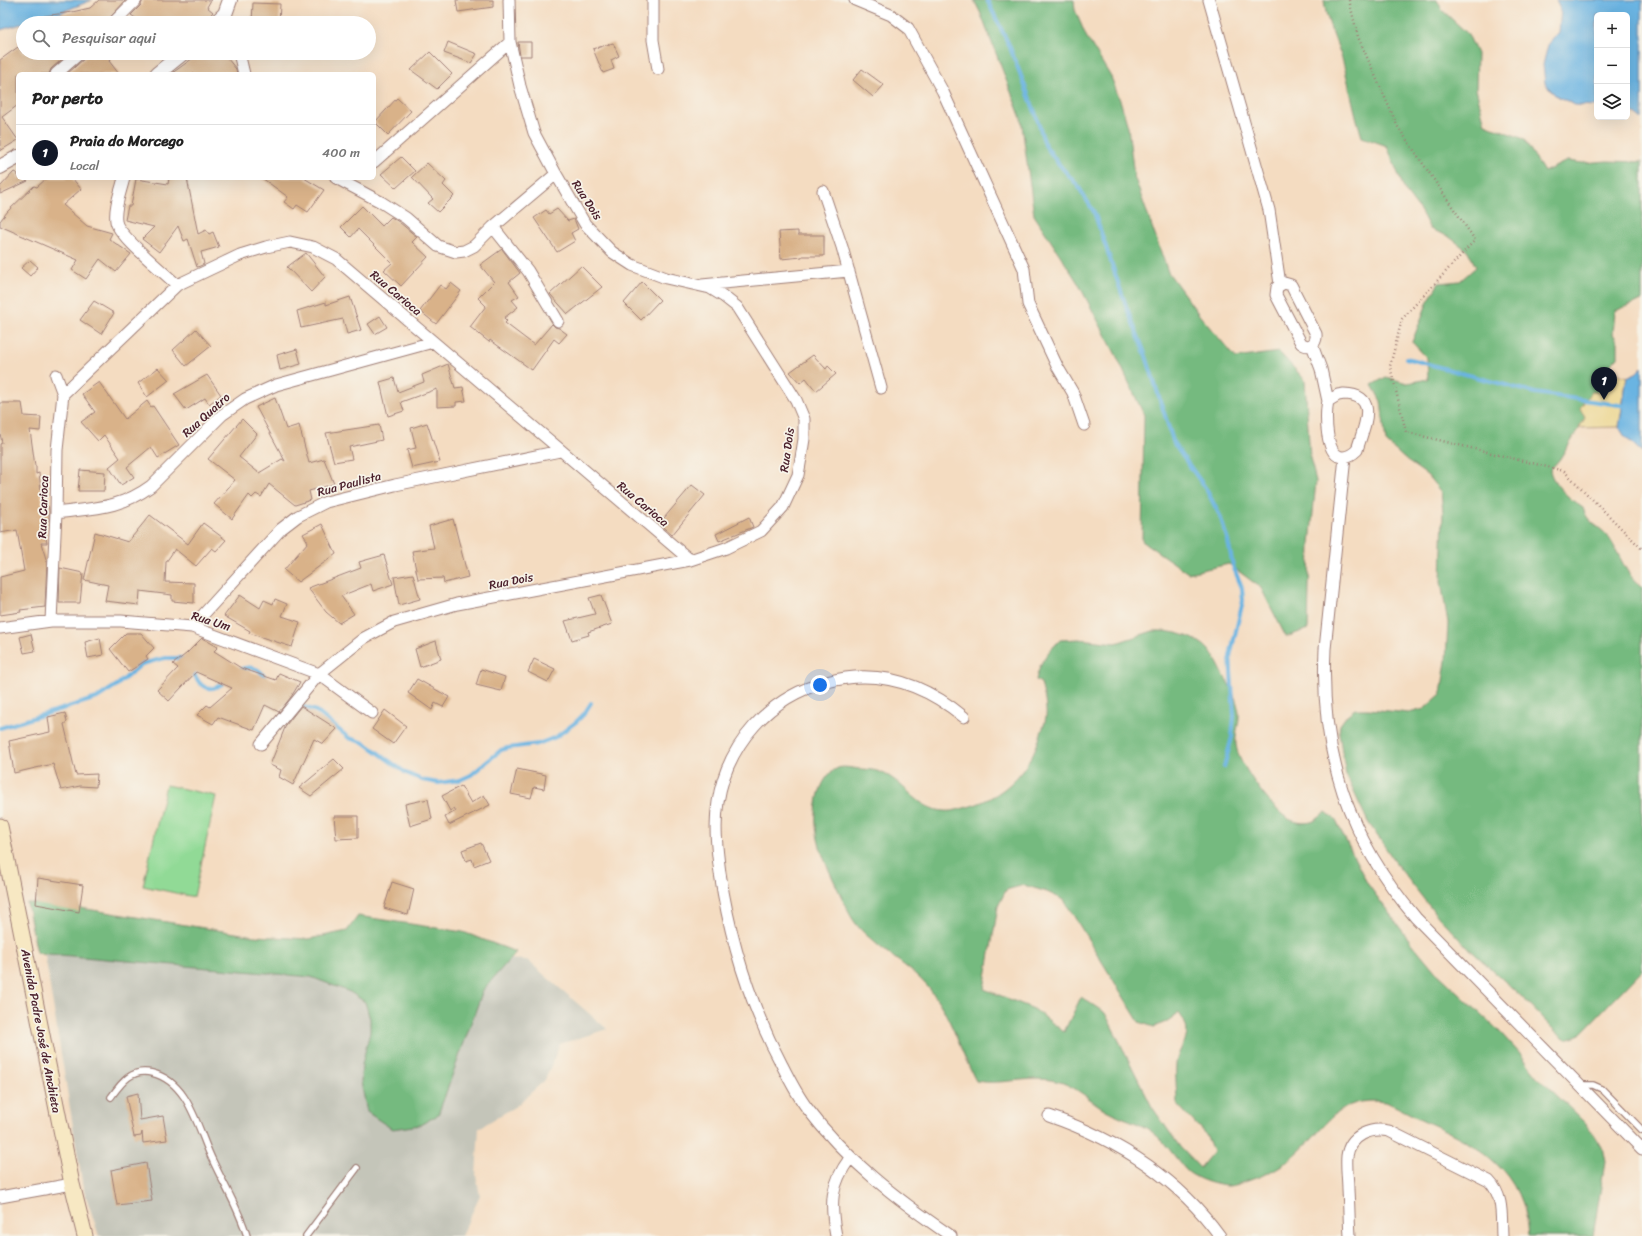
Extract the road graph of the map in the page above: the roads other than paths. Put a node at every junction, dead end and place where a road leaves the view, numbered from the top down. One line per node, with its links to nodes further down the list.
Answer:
1 (136, 0): 7 (street)
2 (230, 0): 8 (street)
3 (509, 0): 9 (street, Rua Dois)
4 (653, 0): 13 (street)
5 (854, 0): 36 (street)
6 (1210, 0): 26 (street)
7 (120, 16)
8 (224, 16)
9 (510, 42): 18 (street); 20 (street, Rua Dois)
10 (72, 60): 14 (street)
11 (174, 60): 15 (street)
12 (240, 60): 16 (street)
13 (658, 70)
14 (58, 72)
15 (159, 72)
16 (243, 72)
17 (16, 158): 19 (street)
18 (376, 160)
19 (0, 167)
20 (556, 174): 24 (street); 28 (street, Rua Dois)
21 (124, 180): 27 (street)
22 (353, 181): 24 (street)
23 (823, 191): 25 (street)
24 (493, 227): 29 (street)
25 (849, 270): 28 (street); 33 (street)
26 (1280, 284): 31 (street); 31 (street)
27 (178, 285): 30 (street, Rua Carioca); 34 (street, Rua Carioca)
28 (697, 285): 40 (street, Rua Dois)
29 (558, 321)
30 (433, 342): 37 (street, Rua Carioca); 39 (street, Rua Quatro)
31 (1312, 345): 35 (street)
32 (56, 375): 34 (street, Rua Carioca)
33 (881, 388)
34 (63, 394): 39 (street, Rua Carioca)
35 (1328, 401): 38 (street); 38 (street)
36 (1084, 425)
37 (560, 451): 40 (street, Rua Carioca); 42 (street, Rua Paulista)
38 (1345, 457): 49 (street)
39 (56, 512): 41 (street, Rua Carioca)
40 (690, 560): 44 (street, Rua Dois)
41 (51, 621): 42 (street, Rua Um); 43 (street, Rua Um)
42 (192, 627): 44 (street, Rua Um)
43 (0, 628)
44 (319, 674): 45 (street, Rua Um); 47 (street, Rua Dois)
45 (372, 714)
46 (964, 717): 54 (street)
47 (261, 744)
48 (0, 826): 56 (main road, Avenida Padre José de Anchieta)
49 (1580, 1085): 52 (lane); 53 (street)
50 (111, 1097): 59 (lane)
51 (1049, 1116): 63 (street)
52 (1642, 1130)
53 (1642, 1149)
54 (850, 1158): 61 (street); 62 (street)
55 (356, 1168): 60 (lane)
56 (72, 1184): 57 (street); 58 (main road, Avenida Padre José de Anchieta)
57 (0, 1197)
58 (85, 1236)
59 (247, 1236)
60 (306, 1236)
61 (836, 1236)
62 (951, 1236)
63 (1220, 1236)
64 (1350, 1236): 65 (street)
65 (1502, 1236)

